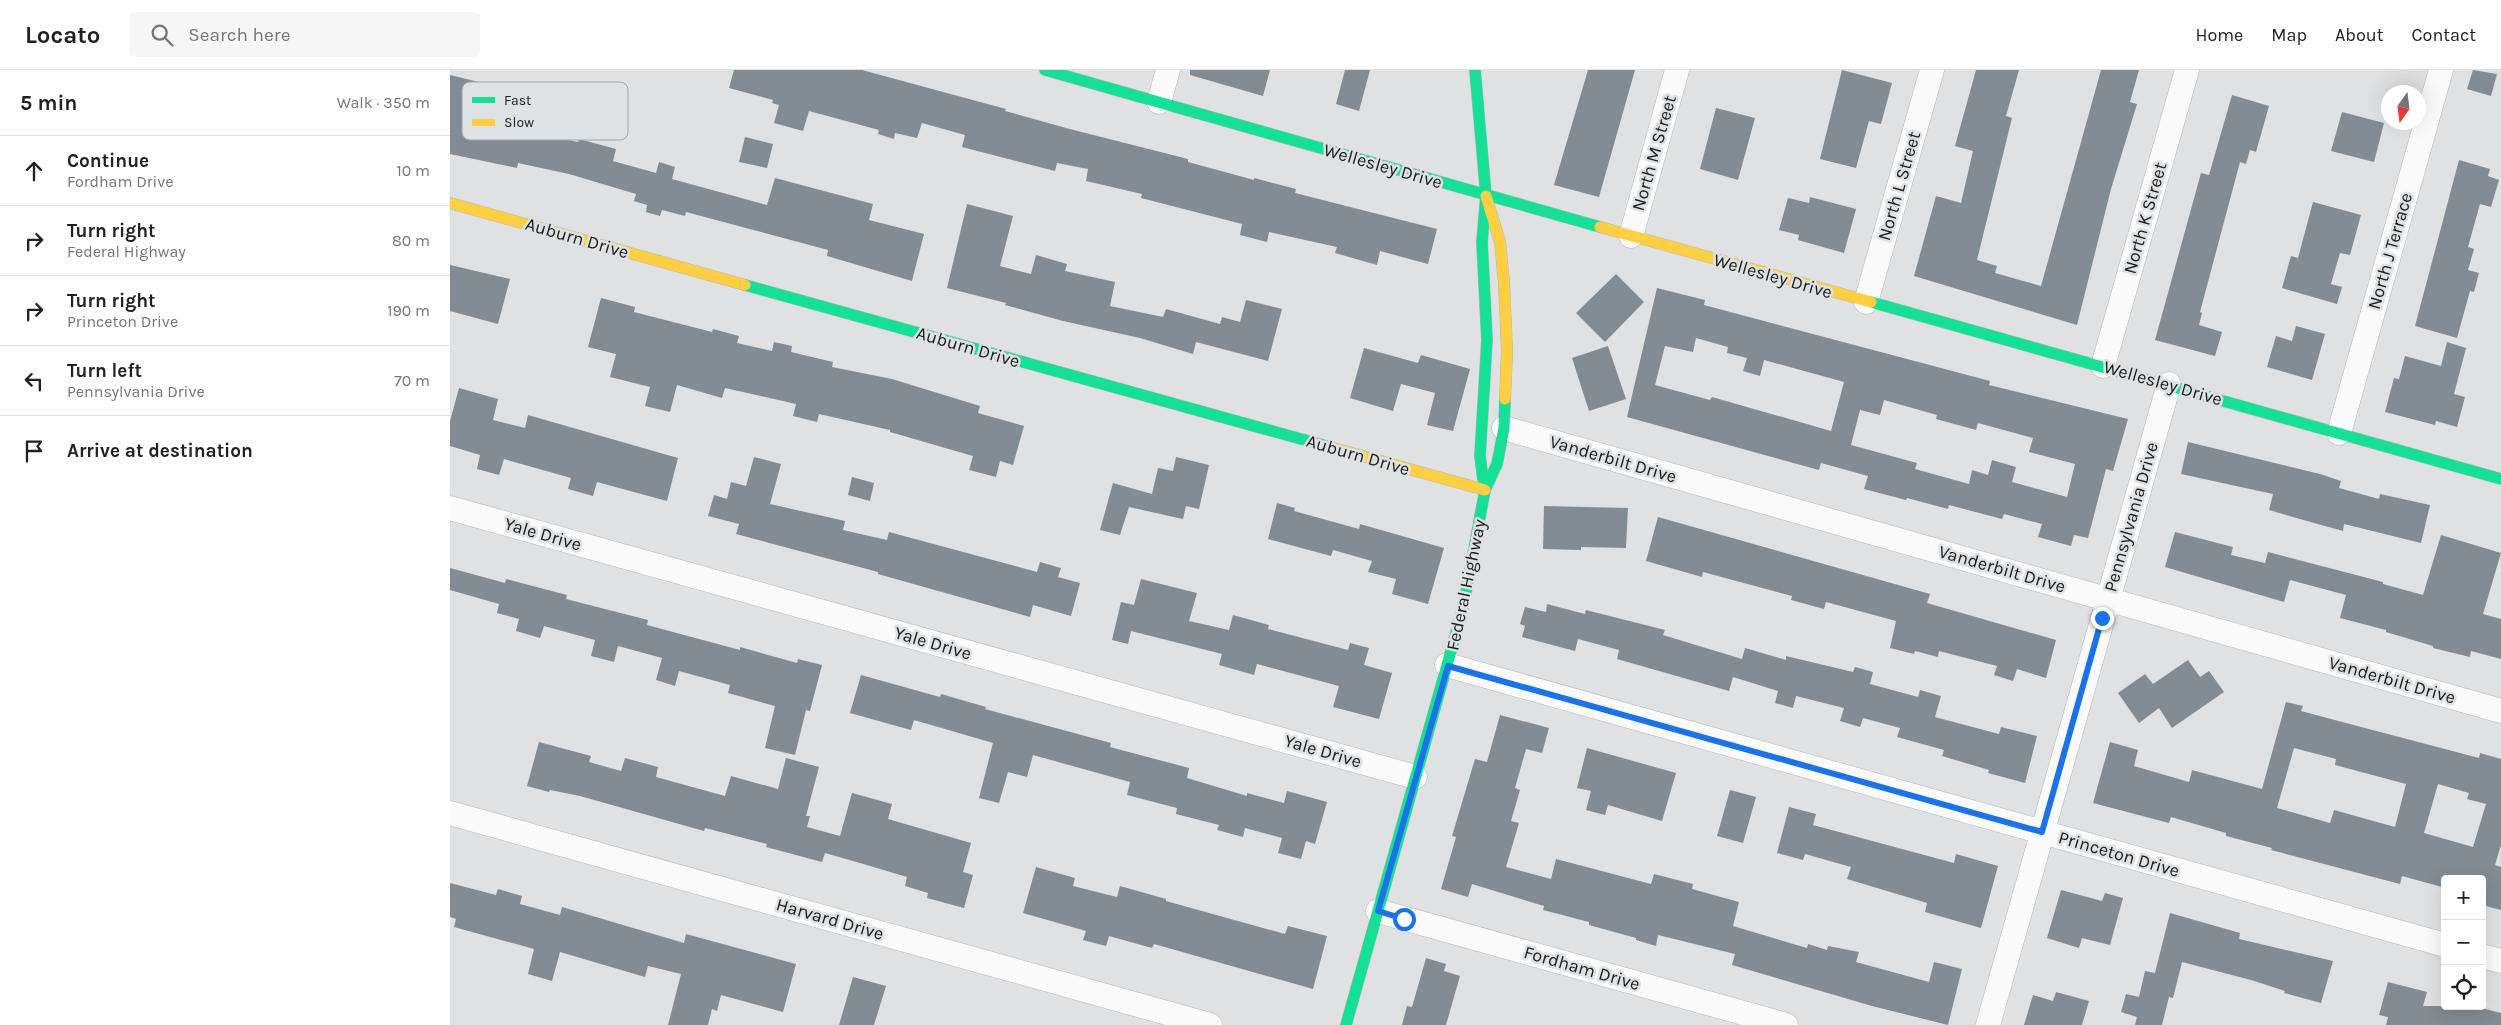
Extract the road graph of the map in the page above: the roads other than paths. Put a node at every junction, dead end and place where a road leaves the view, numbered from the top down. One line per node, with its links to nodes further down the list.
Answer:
1 (1045, 70): 8 (street, Wellesley Drive)
2 (1168, 70): 8 (street)
3 (1475, 70): 9 (street, Federal Highway)
4 (1677, 70): 11 (street, North M Street)
5 (1932, 70): 12 (street, North L Street)
6 (2187, 70): 13 (street, North K Street)
7 (2441, 70): 16 (street, North J Terrace)
8 (1159, 102): 9 (street, Wellesley Drive)
9 (1486, 196): 11 (street, Wellesley Drive); 15 (street, Federal Highway); 18 (street, Federal Highway)
10 (450, 203): 18 (street, Auburn Drive)
11 (1631, 236): 12 (street, Wellesley Drive)
12 (1866, 302): 13 (street, Wellesley Drive)
13 (2103, 366): 14 (street, Wellesley Drive)
14 (2169, 384): 16 (street, Wellesley Drive); 20 (street, Pennsylvania Drive)
15 (1504, 428): 18 (street, Federal Highway); 20 (street, Vanderbilt Drive)
16 (2339, 433): 17 (street, Wellesley Drive)
17 (2501, 479)
18 (1485, 490): 21 (street, Federal Highway)
19 (450, 508): 23 (street, Yale Drive)
20 (2108, 600): 22 (street, Vanderbilt Drive); 25 (street, Pennsylvania Drive)
21 (1448, 666): 23 (street, Federal Highway); 25 (street, Princeton Drive)
22 (2501, 711)
23 (1415, 777): 26 (street, Federal Highway)
24 (450, 813): 30 (street, Harvard Drive)
25 (2042, 832): 27 (street, Princeton Drive); 33 (street, Pennsylvania Drive)
26 (1378, 911): 31 (street, Federal Highway); 32 (street, Fordham Drive)
27 (2441, 944)
28 (2486, 957): 29 (street)
29 (2501, 961)
30 (1210, 1025)
31 (1346, 1025)
32 (1786, 1025)
33 (1988, 1025)

